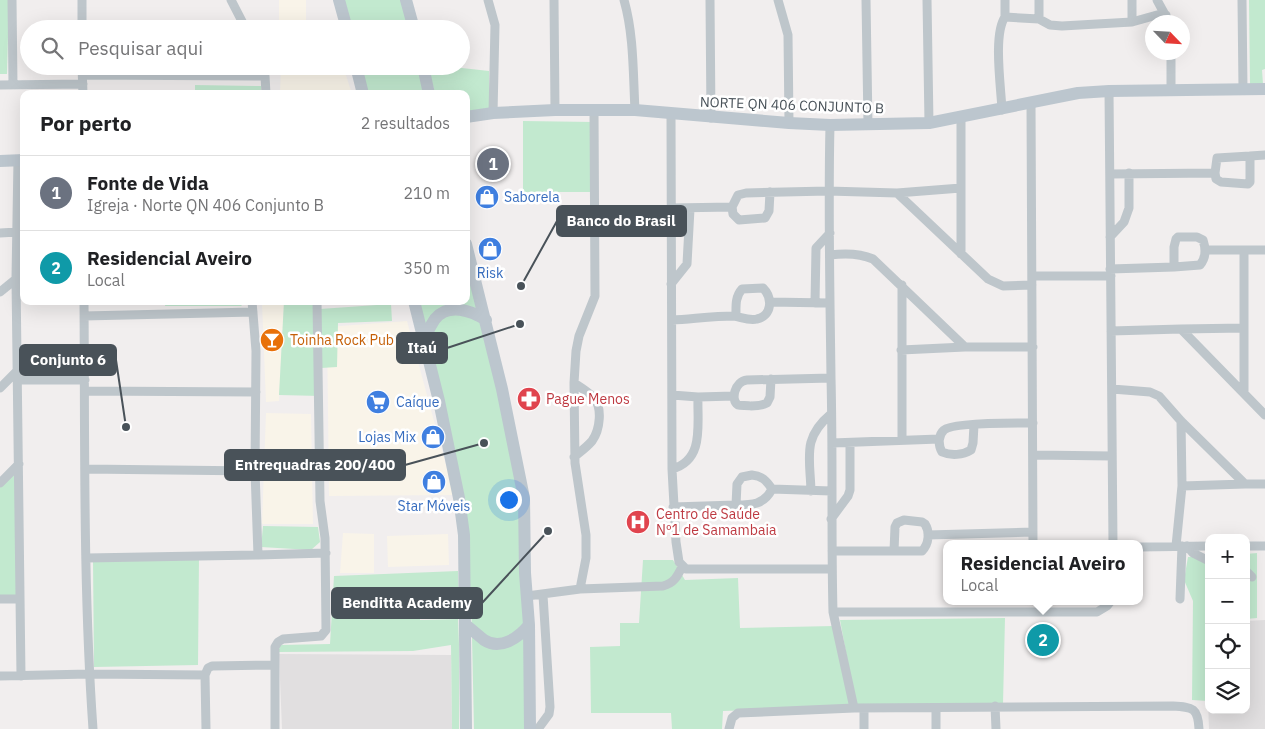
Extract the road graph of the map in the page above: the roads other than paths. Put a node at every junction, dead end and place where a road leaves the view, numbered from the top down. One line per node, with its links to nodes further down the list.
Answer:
1 (12, 0): 33 (street)
2 (82, 0): 22 (street)
3 (231, 0): 23 (street)
4 (339, 0): 24 (main road)
5 (406, 0): 25 (main road)
6 (488, 0): 46 (street)
7 (554, 0): 42 (street)
8 (624, 0): 44 (street)
9 (710, 0): 50 (street)
10 (778, 0): 51 (street)
11 (866, 0): 54 (street)
12 (927, 0): 52 (street)
13 (1005, 0): 19 (street)
14 (1039, 0): 21 (street)
15 (1132, 0): 26 (street)
16 (1157, 0): 18 (street)
17 (1242, 0): 34 (street)
18 (1165, 15)
19 (1005, 17): 21 (street); 45 (street)
20 (1145, 18): 26 (street)
21 (1038, 19): 26 (street)
22 (82, 20)
23 (241, 20)
24 (345, 20)
25 (412, 20)
26 (1132, 22)
27 (1171, 60): 39 (street)
28 (358, 75): 37 (main road)
29 (424, 75): 38 (main road)
30 (265, 76): 31 (street); 36 (street)
31 (83, 80): 33 (street)
32 (0, 85): 33 (street)
33 (12, 86)
34 (1243, 89): 35 (main road, NORTE QN 406 CONJUNTO B); 39 (main road, NORTE QN 406 CONJUNTO B)
35 (1265, 89)
36 (266, 90)
37 (362, 90)
38 (428, 90)
39 (1172, 90): 40 (main road, NORTE QN 406 CONJUNTO B)
40 (1109, 91): 41 (main road, NORTE QN 406 CONJUNTO B); 60 (street)
41 (1031, 104): 45 (main road, NORTE QN 406 CONJUNTO B); 83 (street)
42 (555, 110): 43 (main road, NORTE QN 406 CONJUNTO B); 46 (main road, NORTE QN 406 CONJUNTO B)
43 (594, 110): 44 (main road, NORTE QN 406 CONJUNTO B); 110 (street)
44 (635, 110): 47 (main road, NORTE QN 406 CONJUNTO B)
45 (1002, 110): 49 (main road, NORTE QN 406 CONJUNTO B)
46 (493, 113): 48 (main road, NORTE QN 406 CONJUNTO B)
47 (671, 114): 50 (main road, NORTE QN 406 CONJUNTO B); 68 (street)
48 (470, 116)
49 (961, 117): 52 (main road, NORTE QN 406 CONJUNTO B); 63 (street)
50 (711, 118): 51 (main road, NORTE QN 406 CONJUNTO B)
51 (790, 123): 53 (main road, NORTE QN 406 CONJUNTO B)
52 (929, 123): 54 (main road, NORTE QN 406 CONJUNTO B)
53 (830, 124): 54 (main road, NORTE QN 406 CONJUNTO B); 64 (street)
54 (868, 124)
55 (1250, 156): 56 (street); 59 (street); 59 (street)
56 (1265, 156)
57 (20, 160): 58 (main road)
58 (0, 161)
59 (1215, 172): 61 (street)
60 (1110, 174): 61 (street); 73 (street)
61 (1129, 174): 73 (street)
62 (20, 178): 70 (street)
63 (961, 188): 66 (street); 77 (street)
64 (828, 191): 65 (street); 66 (street); 72 (street)
65 (770, 192): 67 (street); 67 (street)
66 (897, 193): 77 (street)
67 (732, 207): 69 (street)
68 (672, 208): 69 (street); 84 (street)
69 (690, 209): 84 (street)
70 (17, 232): 71 (street); 82 (street)
71 (0, 233)
72 (830, 233): 78 (street); 88 (street)
73 (1110, 237): 81 (street)
74 (1205, 250): 75 (street); 80 (street); 80 (street)
75 (1244, 250): 76 (street); 99 (street)
76 (1265, 250)
77 (961, 254): 83 (street)
78 (830, 255): 85 (street); 89 (street)
79 (470, 259): 97 (main road)
80 (1174, 267): 81 (street)
81 (1110, 273): 83 (street); 101 (street)
82 (16, 279): 86 (street); 106 (street)
83 (1032, 281): 104 (street)
84 (671, 284): 98 (street)
85 (902, 285): 103 (street); 105 (street)
86 (0, 292)
87 (770, 302): 88 (street); 96 (street); 96 (street)
88 (814, 303): 89 (street)
89 (829, 303): 107 (street)
90 (84, 305): 95 (street)
91 (252, 305): 94 (street)
92 (317, 305): 156 (street)
93 (415, 305): 102 (main road)
94 (253, 312): 95 (street); 114 (street)
95 (84, 316): 108 (street)
96 (736, 316): 98 (street)
97 (486, 320): 102 (main road); 164 (main road)
98 (672, 320): 116 (street)
99 (1244, 328): 100 (street); 115 (street)
100 (1181, 329): 101 (street); 115 (street)
101 (1111, 331): 112 (street)
102 (423, 340): 172 (main road)
103 (966, 347): 104 (street); 105 (street)
104 (1033, 347): 122 (street)
105 (901, 350): 125 (street)
106 (17, 376): 108 (street); 111 (street); 131 (street)
107 (831, 378): 109 (street); 119 (street)
108 (85, 380): 113 (street)
109 (771, 380): 117 (street); 117 (street)
110 (574, 383): 130 (street); 130 (street)
111 (0, 388)
112 (1112, 389): 121 (street); 129 (street)
113 (86, 391): 114 (street); 132 (street)
114 (256, 392): 134 (street)
115 (1244, 393): 120 (street)
116 (672, 395): 118 (street); 133 (street)
117 (734, 396): 118 (street)
118 (698, 397): 133 (street)
119 (831, 414): 127 (street); 140 (street)
120 (1265, 415)
121 (1181, 420): 136 (street); 138 (street)
122 (1033, 423): 123 (street); 128 (street)
123 (974, 425): 124 (street); 124 (street)
124 (939, 439): 125 (street)
125 (902, 440): 126 (street)
126 (850, 442): 127 (street); 144 (street)
127 (832, 443): 141 (street)
128 (1034, 456): 129 (street); 145 (street)
129 (1112, 456): 148 (street)
130 (574, 457): 162 (street)
131 (19, 464): 135 (street); 166 (street)
132 (86, 469): 134 (street); 158 (street)
133 (672, 469): 143 (street)
134 (255, 471): 157 (street)
135 (0, 483)
136 (1245, 484): 137 (street); 138 (street)
137 (1265, 484)
138 (1182, 486): 149 (street)
139 (772, 489): 140 (street); 142 (street); 142 (street)
140 (811, 491): 141 (street)
141 (831, 491): 144 (street)
142 (736, 505): 143 (street)
143 (673, 506): 160 (street)
144 (831, 519): 155 (street)
145 (1033, 532): 146 (street); 147 (street)
146 (928, 535): 154 (street); 154 (street)
147 (1033, 540)
148 (1113, 540)
149 (1182, 546): 150 (street); 153 (street); 159 (street); 167 (street)
150 (1205, 546)
151 (1250, 546): 152 (street)
152 (1265, 546)
153 (1143, 547)
154 (894, 550): 155 (street)
155 (832, 551): 161 (street)
156 (326, 553): 157 (street); 174 (street)
157 (258, 555): 158 (street)
158 (87, 558): 175 (street)
159 (1205, 559)
160 (682, 567): 161 (street); 162 (street)
161 (832, 570): 170 (street)
162 (580, 589): 163 (street)
163 (543, 595): 164 (street); 188 (street)
164 (527, 596): 173 (main road)
165 (0, 599): 166 (street)
166 (19, 599): 178 (street)
167 (1180, 599)
168 (1034, 605): 171 (street)
169 (1108, 605): 171 (street)
170 (833, 612): 171 (street); 180 (street)
171 (1034, 612)
172 (466, 625): 173 (main road); 186 (main road)
173 (529, 625): 187 (main road)
174 (275, 665): 176 (street); 185 (street)
175 (89, 674): 176 (street); 178 (street); 183 (street)
176 (206, 675): 184 (street)
177 (0, 676): 178 (street)
178 (22, 676)
179 (995, 706): 182 (street); 192 (street); 193 (street)
180 (854, 708): 181 (street); 189 (street)
181 (864, 708): 182 (street); 190 (street)
182 (936, 708): 191 (street)
183 (93, 729)
184 (206, 729)
185 (275, 729)
186 (466, 729)
187 (530, 729)
188 (538, 729)
189 (729, 729)
190 (864, 729)
191 (936, 729)
192 (996, 729)
193 (1198, 729)

